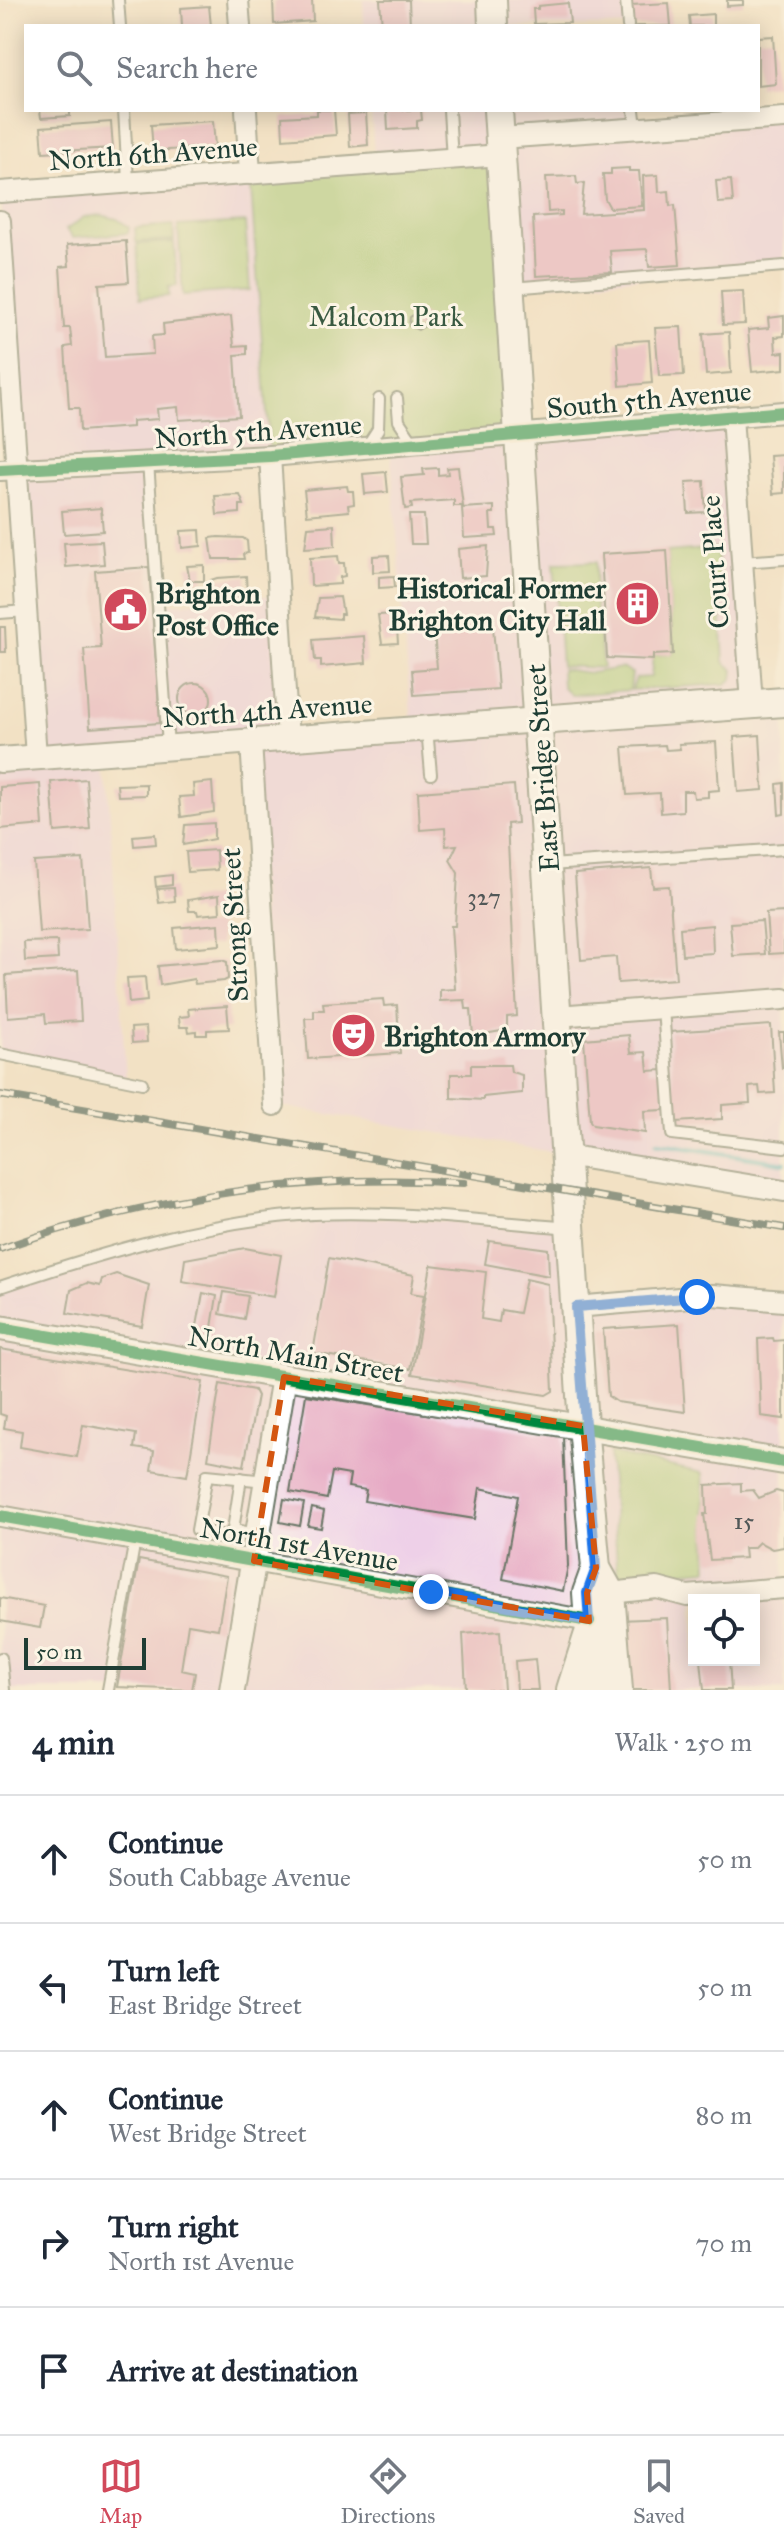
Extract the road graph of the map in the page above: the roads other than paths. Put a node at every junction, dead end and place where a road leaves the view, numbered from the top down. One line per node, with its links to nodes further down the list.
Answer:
1 (118, 0): 5 (lane)
2 (238, 0): 6 (street)
3 (492, 0): 7 (main road)
4 (626, 0): 8 (lane)
5 (120, 24)
6 (240, 24)
7 (493, 24)
8 (628, 24)
9 (124, 112): 17 (lane)
10 (246, 112): 16 (street)
11 (449, 112): 15 (lane)
12 (784, 118): 13 (street, North 6th Avenue)
13 (635, 119): 14 (street, North 6th Avenue)
14 (500, 134): 15 (street, North 6th Avenue); 21 (main road, East Bridge Street)
15 (452, 160): 16 (street, North 6th Avenue)
16 (250, 174): 17 (street, North 6th Avenue)
17 (128, 181): 18 (street, North 6th Avenue)
18 (0, 192)
19 (0, 221): 22 (street)
20 (784, 266): 21 (lane)
21 (509, 288): 27 (main road, East Bridge Street)
22 (4, 331): 32 (street)
23 (397, 398): 28 (lane)
24 (379, 399): 29 (lane)
25 (784, 412): 26 (street, South 5th Avenue)
26 (732, 416): 27 (street, South 5th Avenue); 34 (street, Court Place)
27 (518, 435): 28 (street, North 5th Avenue); 39 (main road, East Bridge Street)
28 (416, 444): 29 (street, North 5th Avenue)
29 (365, 448): 30 (street, North 5th Avenue)
30 (270, 456): 31 (street, North 5th Avenue); 41 (street)
31 (148, 462): 32 (street, North 5th Avenue); 43 (lane)
32 (8, 469): 35 (street)
33 (784, 559): 34 (lane)
34 (742, 562): 38 (street, Court Place)
35 (26, 611): 36 (lane); 44 (street)
36 (0, 613)
37 (784, 702): 38 (main road)
38 (752, 704): 39 (main road)
39 (539, 720): 40 (street, North 4th Avenue); 48 (main road, East Bridge Street)
40 (427, 728): 41 (street, North 4th Avenue); 46 (lane)
41 (288, 739): 42 (street, North 4th Avenue)
42 (251, 742): 43 (street, North 4th Avenue); 54 (street, Strong Street)
43 (168, 748): 44 (street, North 4th Avenue)
44 (36, 757): 45 (street, North 4th Avenue)
45 (0, 760)
46 (431, 774)
47 (784, 849): 48 (lane)
48 (548, 865): 51 (main road, East Bridge Street)
49 (784, 999): 50 (street)
50 (663, 1008): 51 (street); 55 (lane)
51 (557, 1016): 56 (main road, East Bridge Street)
52 (0, 1054): 53 (lane)
53 (142, 1083)
54 (274, 1105)
55 (784, 1147)
56 (565, 1155): 57 (street); 58 (main road, East Bridge Street)
57 (784, 1191)
58 (571, 1228): 59 (lane); 61 (main road, East Bridge Street)
59 (0, 1287)
60 (784, 1301): 61 (street)
61 (576, 1307): 64 (main road, East Bridge Street)
62 (0, 1328): 63 (street, North Main Street)
63 (284, 1377): 64 (street, North Main Street); 67 (street)
64 (583, 1426): 65 (street, North Main Street); 73 (main road, East Bridge Street)
65 (784, 1462)
66 (241, 1478): 67 (lane); 69 (lane); 69 (lane)
67 (268, 1481): 70 (street)
68 (0, 1516): 71 (street, North 1st Avenue)
69 (233, 1530): 70 (lane)
70 (258, 1535): 72 (street)
71 (135, 1540): 72 (street, North 1st Avenue); 79 (lane)
72 (254, 1561): 76 (street, North 1st Avenue); 80 (street)
73 (596, 1568): 75 (main road); 76 (main road)
74 (784, 1588): 75 (street)
75 (610, 1593): 83 (main road)
76 (589, 1629): 81 (highway); 82 (main road)
77 (1, 1658): 78 (lane)
78 (4, 1690)
79 (108, 1690)
80 (232, 1690)
81 (573, 1690)
82 (594, 1690)
83 (618, 1690)

